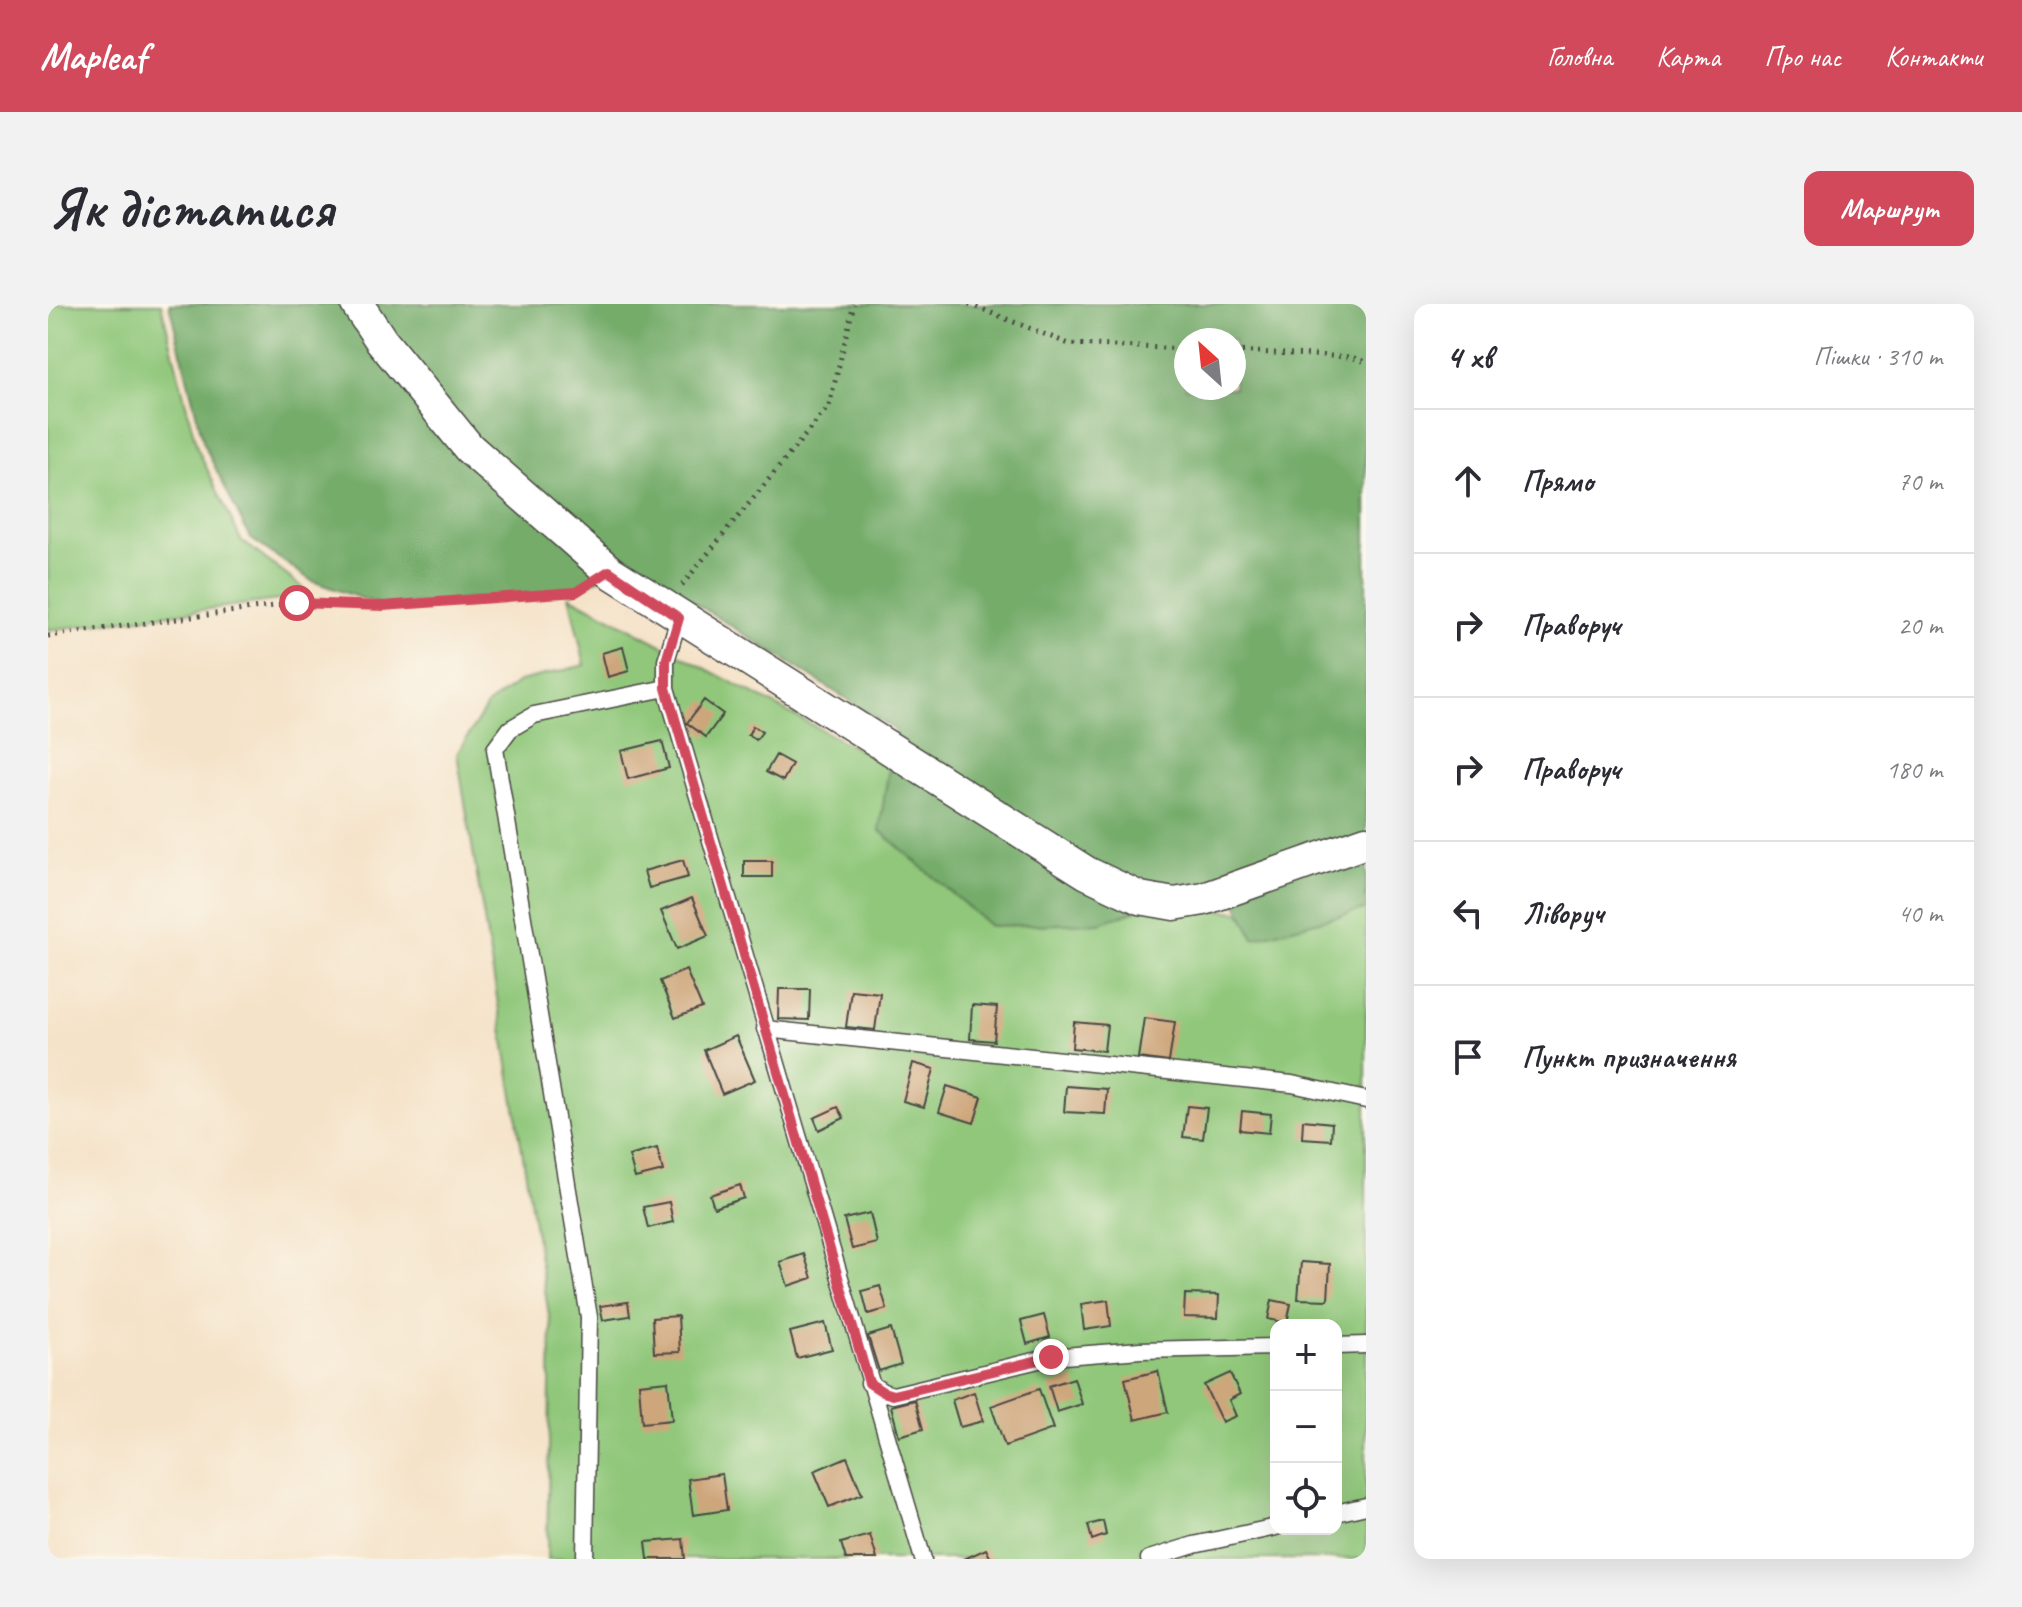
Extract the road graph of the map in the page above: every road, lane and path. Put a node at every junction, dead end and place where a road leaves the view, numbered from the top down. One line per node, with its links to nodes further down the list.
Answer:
1 (357, 304): 7 (street)
2 (854, 304): 8 (path)
3 (969, 304): 4 (path)
4 (1174, 348)
5 (1246, 352): 6 (path)
6 (1366, 362)
7 (609, 571): 8 (street); 9 (path)
8 (671, 613): 10 (lane); 11 (street)
9 (48, 636)
10 (666, 688): 12 (lane); 21 (lane)
11 (1366, 842)
12 (765, 1029): 13 (lane); 17 (lane)
13 (1366, 1100)
14 (1366, 1345): 15 (lane)
15 (1342, 1346)
16 (1270, 1347): 17 (lane)
17 (869, 1383): 22 (lane)
18 (1366, 1506): 19 (lane)
19 (1342, 1512)
20 (1270, 1528): 23 (lane)
21 (585, 1559)
22 (923, 1559)
23 (1149, 1559)

